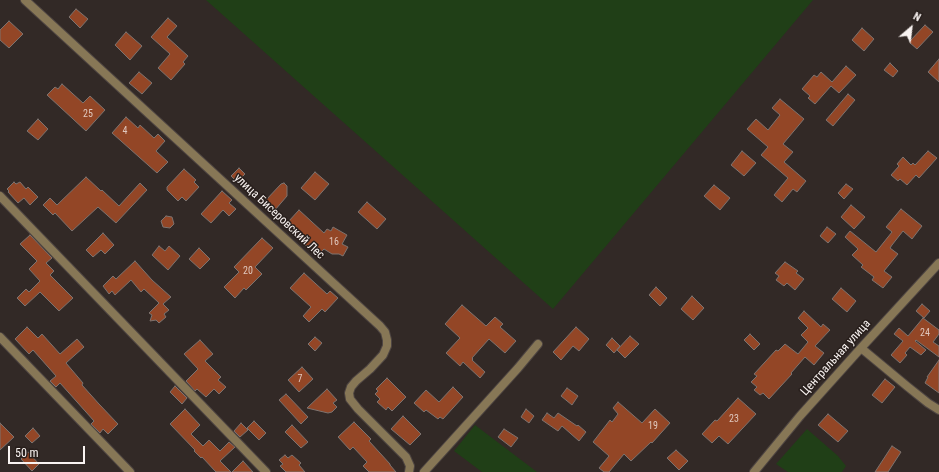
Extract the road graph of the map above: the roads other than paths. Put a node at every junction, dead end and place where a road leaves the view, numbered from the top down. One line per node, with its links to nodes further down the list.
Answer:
1 (26, 0): 10 (street, улица Бисеровский Лес)
2 (0, 196): 9 (street)
3 (939, 263): 6 (street, Центральная улица)
4 (0, 337): 8 (street)
5 (538, 344): 11 (street)
6 (861, 348): 7 (street); 12 (street, Центральная улица)
7 (939, 410)
8 (130, 472)
9 (266, 472)
10 (409, 472)
11 (424, 472)
12 (754, 472)

